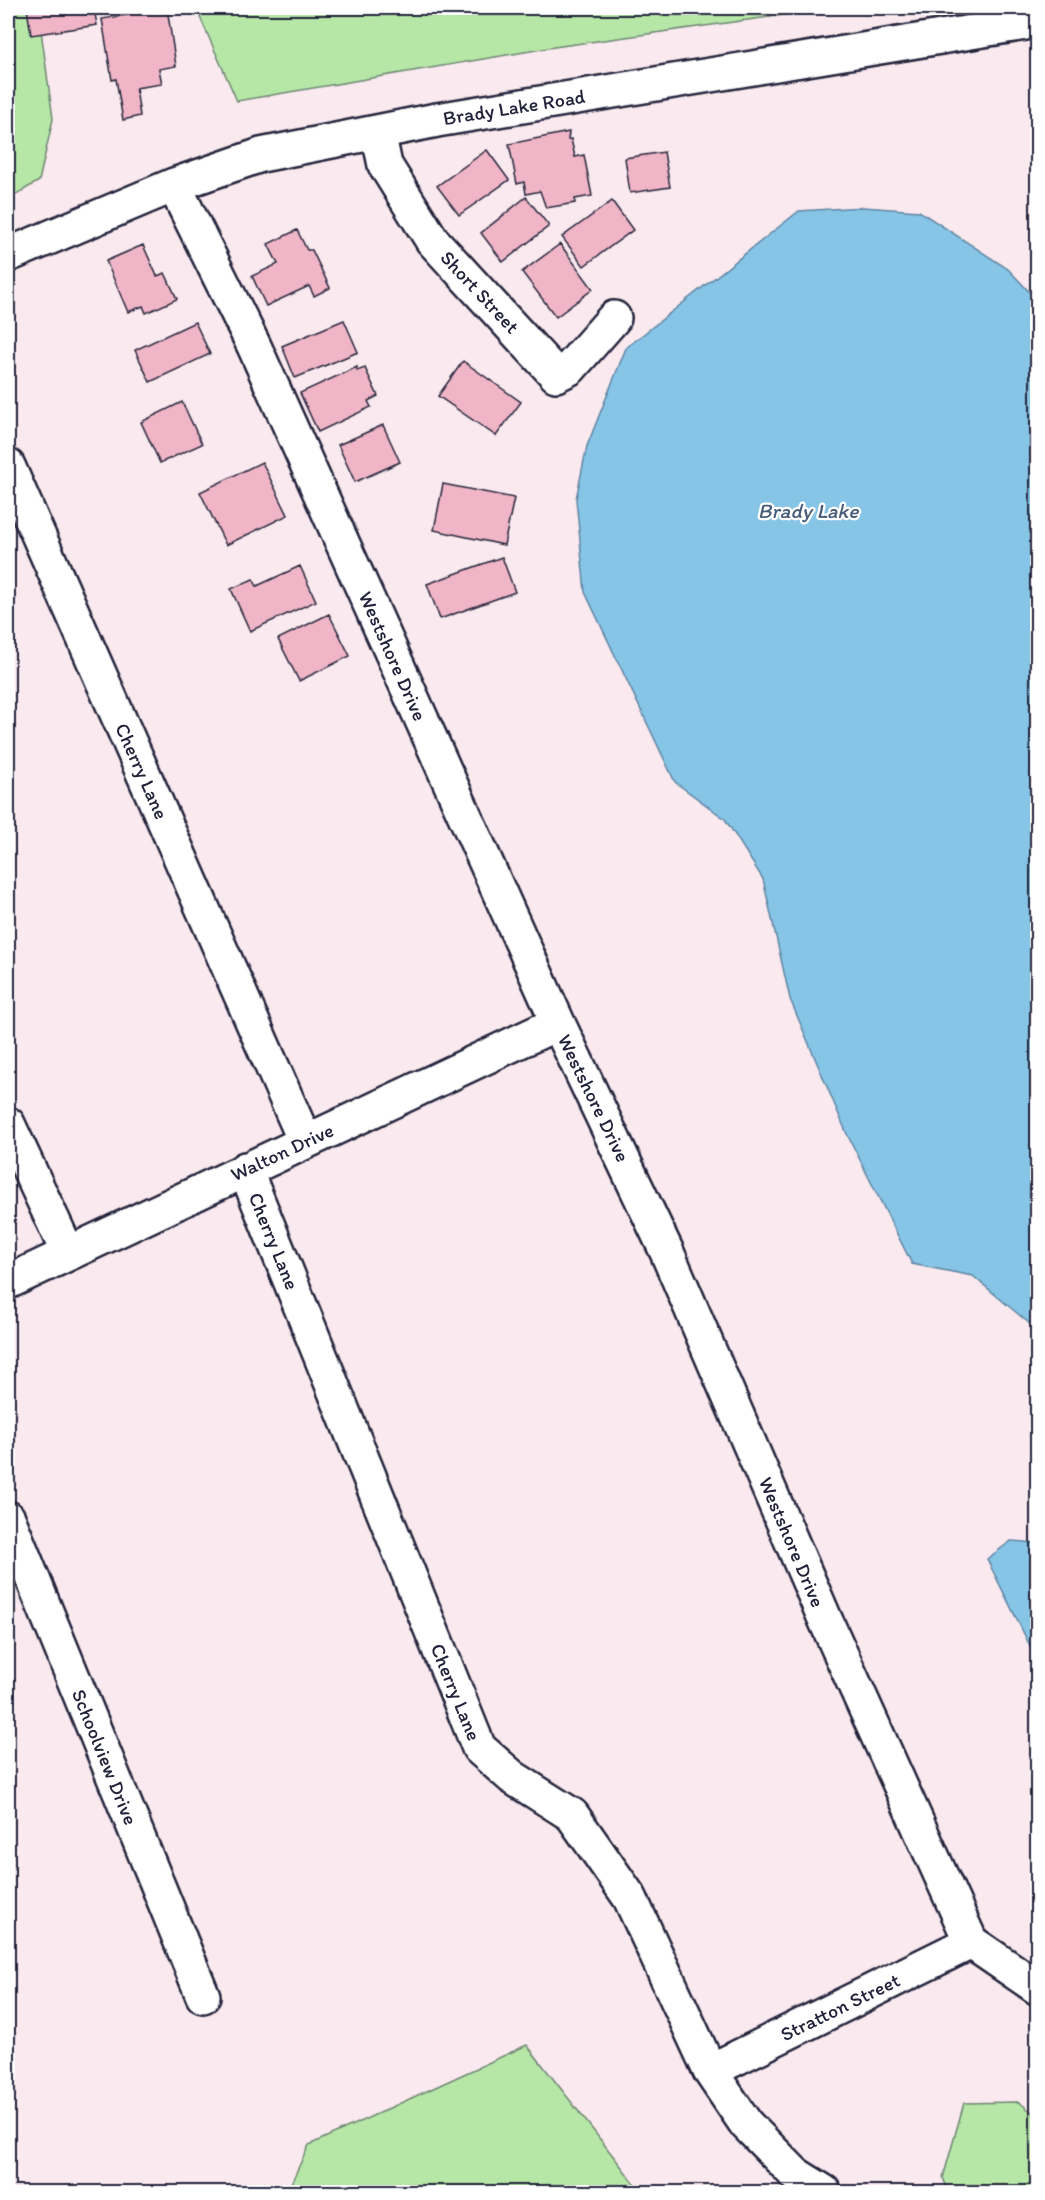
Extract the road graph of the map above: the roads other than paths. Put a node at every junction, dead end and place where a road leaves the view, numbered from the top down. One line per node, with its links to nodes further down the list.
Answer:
1 (1038, 21): 2 (street, Brady Lake Road)
2 (378, 132): 3 (street, Brady Lake Road); 5 (street, Short Street)
3 (174, 185): 4 (street, Brady Lake Road); 7 (street, Westshore Drive)
4 (8, 255)
5 (614, 318)
6 (8, 466): 9 (street, Cherry Lane)
7 (558, 1023): 9 (street, Walton Drive); 14 (street, Westshore Drive)
8 (8, 1124): 11 (street)
9 (305, 1141): 10 (street, Walton Drive)
10 (244, 1169): 11 (street, Walton Drive); 17 (street, Cherry Lane)
11 (68, 1253): 12 (street, Walton Drive)
12 (8, 1282)
13 (8, 1518): 16 (street, Schoolview Drive)
14 (971, 1942): 15 (street); 17 (street, Stratton Street)
15 (1038, 1988)
16 (203, 1996)
17 (710, 2071): 18 (street, Cherry Lane)
18 (824, 2193)

